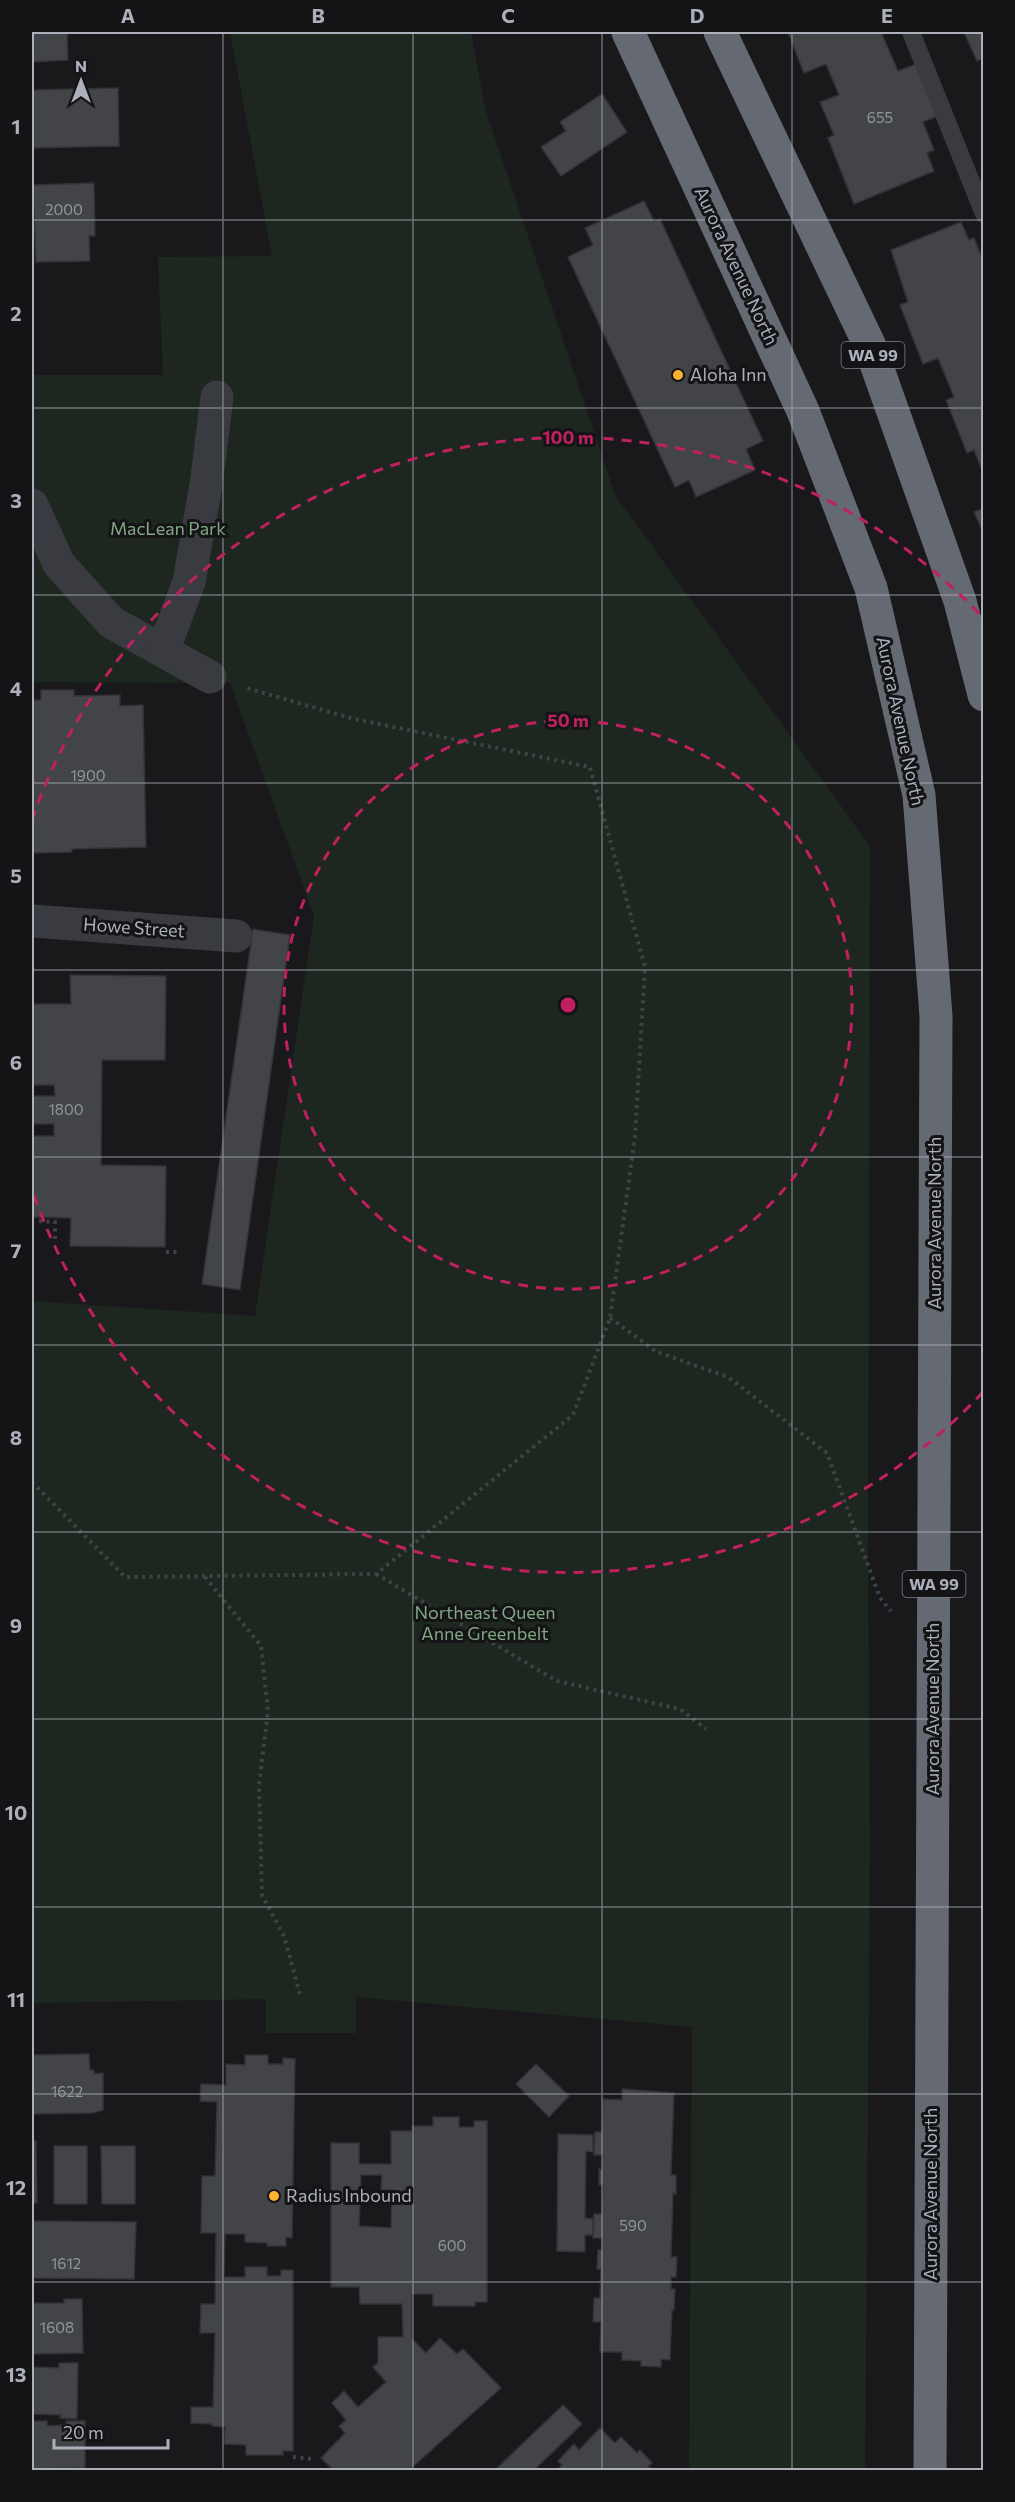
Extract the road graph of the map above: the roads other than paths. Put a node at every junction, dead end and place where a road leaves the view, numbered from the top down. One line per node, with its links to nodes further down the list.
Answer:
1 (628, 32): 12 (highway, Aurora Avenue North / WA 99)
2 (720, 32): 9 (highway, WA 99)
3 (911, 32): 4 (lane)
4 (984, 214)
5 (217, 397): 7 (street)
6 (32, 505): 7 (street)
7 (163, 651): 8 (street)
8 (210, 677)
9 (984, 695)
10 (32, 921): 11 (street, Howe Street)
11 (236, 936)
12 (930, 2470)

